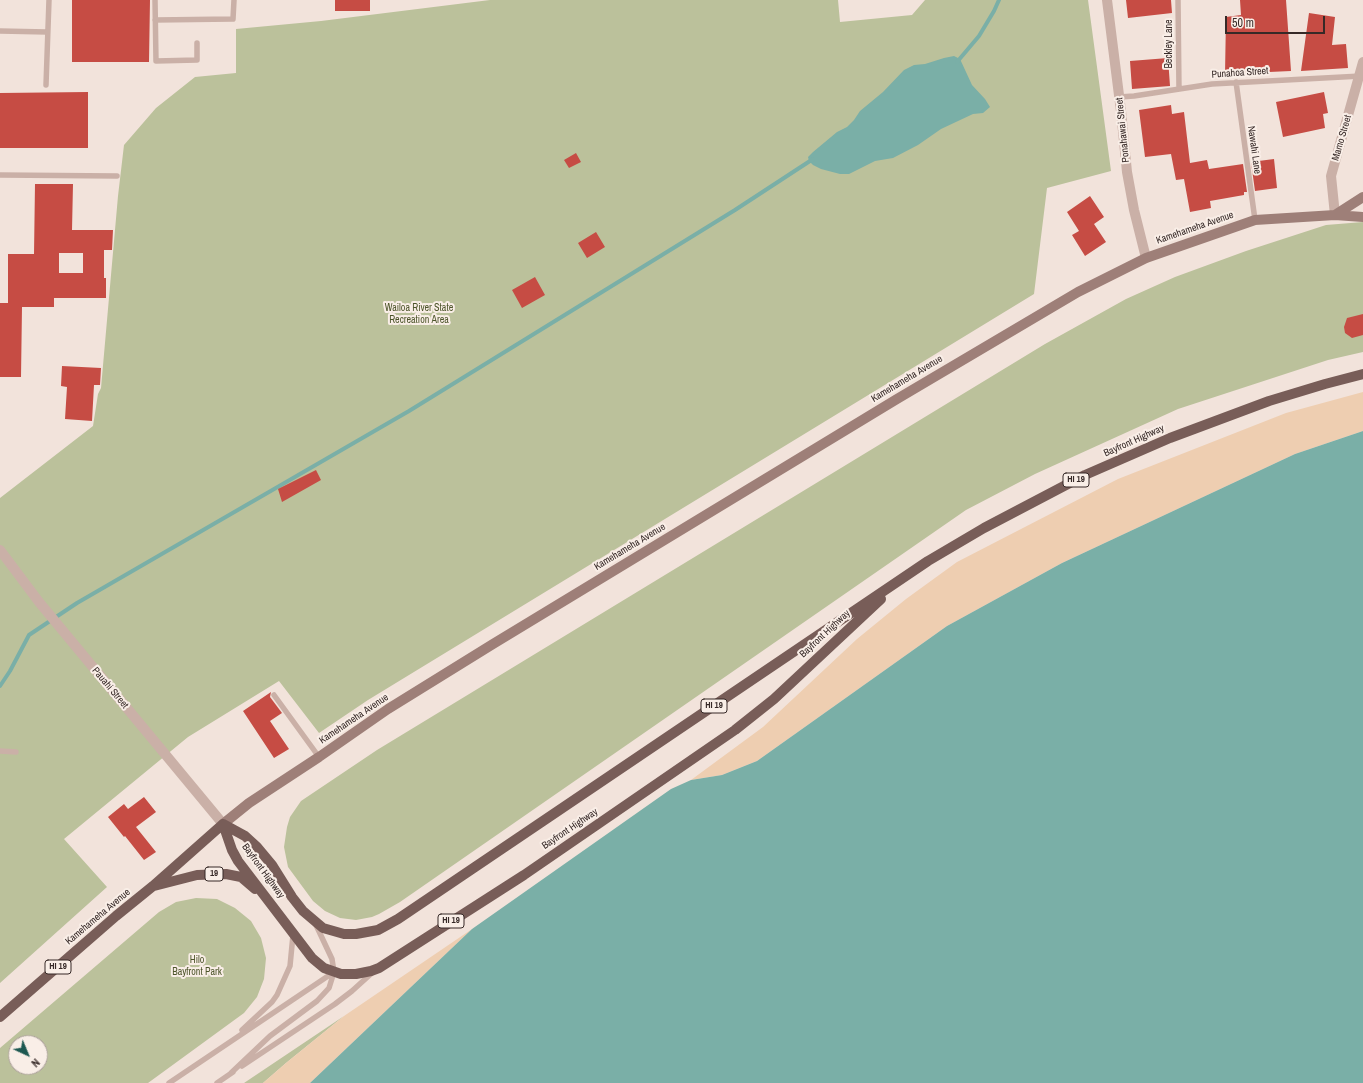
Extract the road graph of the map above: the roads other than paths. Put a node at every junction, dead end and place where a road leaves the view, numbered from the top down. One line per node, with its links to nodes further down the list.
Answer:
1 (49, 0): 8 (lane)
2 (155, 0): 6 (lane)
3 (234, 0): 6 (lane)
4 (1107, 0): 15 (street, Ponahawai Street)
5 (1178, 0): 14 (lane, Beckley Lane)
6 (155, 20): 9 (lane)
7 (0, 31): 8 (lane)
8 (47, 32): 13 (lane)
9 (196, 43)
10 (1363, 62): 11 (street, Mamo Street)
11 (1361, 76): 12 (lane, Punahoa Street); 19 (street, Mamo Street)
12 (1236, 82): 14 (lane, Punahoa Street); 21 (lane, Nawahi Lane)
13 (46, 85)
14 (1179, 89): 15 (lane, Punahoa Street)
15 (1119, 97): 22 (street, Ponahawai Street)
16 (0, 176): 17 (lane)
17 (117, 176)
18 (1363, 197): 19 (main road, Kamehameha Avenue)
19 (1335, 215): 20 (main road, Kamehameha Avenue); 21 (main road, Kamehameha Avenue)
20 (1363, 217)
21 (1255, 220): 22 (main road, Kamehameha Avenue)
22 (1146, 258): 29 (main road, Kamehameha Avenue)
23 (1363, 374): 25 (main road, Bayfront Highway / HI 19)
24 (0, 550): 30 (street, Pauahi Street)
25 (928, 561): 33 (main road, Bayfront Highway / HI 19); 35 (main road, Bayfront Highway / HI 19)
26 (274, 695): 29 (lane)
27 (0, 751): 28 (lane)
28 (16, 752)
29 (319, 757): 30 (main road, Kamehameha Avenue)
30 (223, 824): 31 (main road, Kamehameha Avenue / HI 19); 32 (main road, Bayfront Highway / HI 19); 33 (main road, Bayfront Highway / HI 19)
31 (153, 886): 32 (main road, 19); 37 (main road, Kamehameha Avenue / HI 19)
32 (269, 900): 34 (main road, Bayfront Highway / HI 19)
33 (314, 921): 36 (lane)
34 (293, 934): 36 (main road, Bayfront Highway / HI 19); 38 (lane)
35 (379, 968): 36 (main road, Bayfront Highway / HI 19); 39 (lane)
36 (334, 972): 38 (lane); 39 (lane)
37 (0, 1017)
38 (225, 1044): 40 (lane)
39 (231, 1073): 41 (lane)
40 (169, 1083)
41 (217, 1083)

